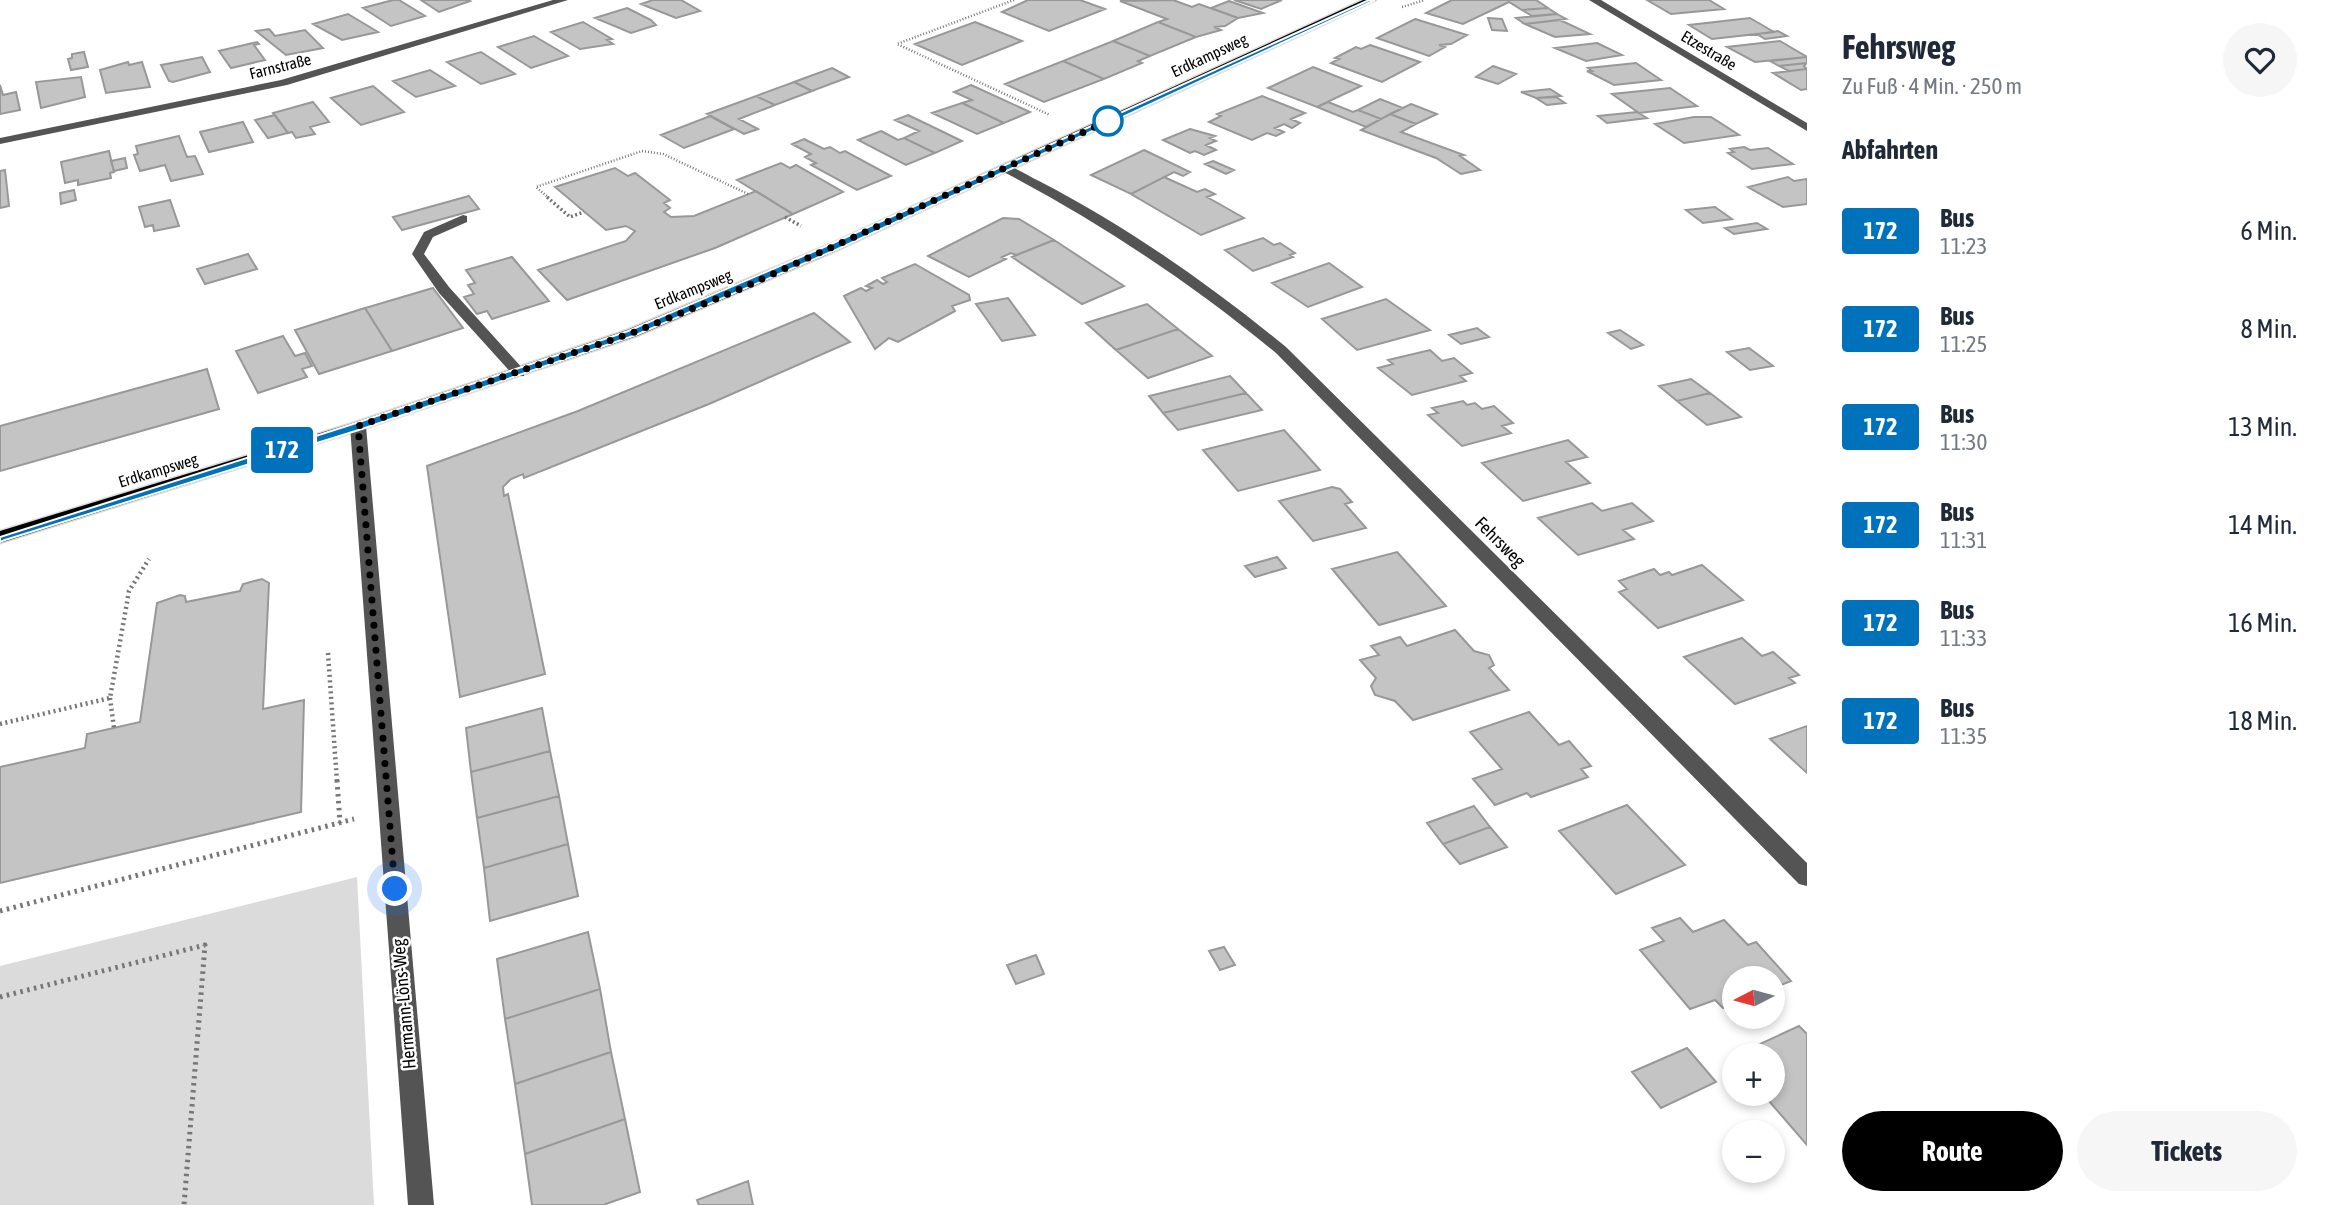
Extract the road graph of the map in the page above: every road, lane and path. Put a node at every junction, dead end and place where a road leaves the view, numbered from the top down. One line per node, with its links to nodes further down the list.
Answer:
1 (564, 0): 7 (street, Farnstraße)
2 (1014, 0): 6 (path)
3 (1371, 0): 6 (main road, Erdkampsweg)
4 (1594, 0): 5 (street, Etzestraße)
5 (1807, 128)
6 (1086, 131): 8 (main road, Erdkampsweg)
7 (0, 141)
8 (1004, 168): 12 (main road, Erdkampsweg); 22 (street, Fehrsweg)
9 (748, 194): 10 (path)
10 (584, 212)
11 (463, 219): 12 (street)
12 (519, 373): 13 (main road, Erdkampsweg)
13 (358, 426): 14 (main road, Erdkampsweg); 20 (street, Hermann-Löns-Weg)
14 (0, 537)
15 (149, 559): 17 (path)
16 (328, 653): 21 (path)
17 (110, 698): 18 (path); 19 (path)
18 (0, 724)
19 (114, 728)
20 (389, 810): 21 (path); 26 (street, Hermann-Löns-Weg)
21 (340, 823): 23 (path)
22 (1807, 877)
23 (0, 911)
24 (0, 997): 25 (path)
25 (184, 1205)
26 (421, 1205)

